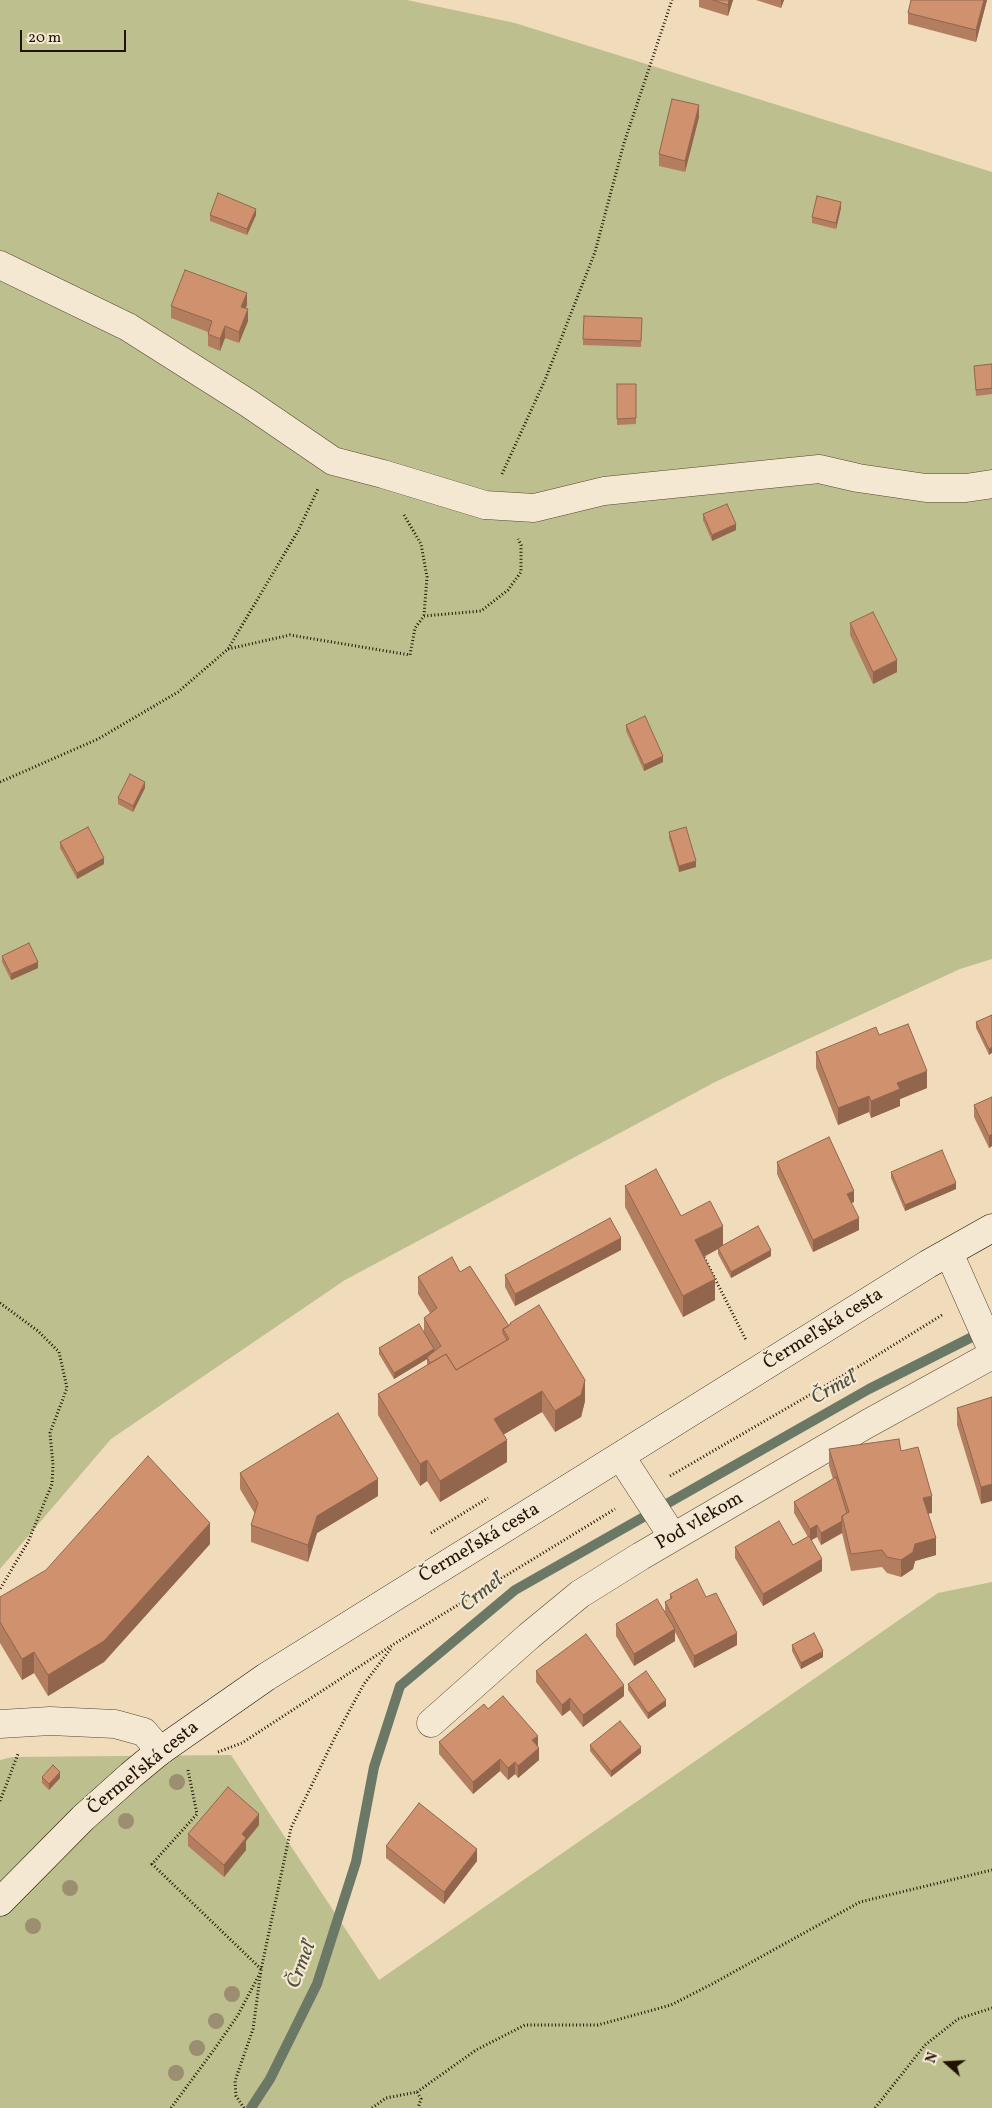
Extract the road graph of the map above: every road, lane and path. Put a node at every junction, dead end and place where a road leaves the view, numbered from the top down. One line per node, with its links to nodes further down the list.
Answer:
1 (672, 0): 6 (path)
2 (0, 265): 3 (street)
3 (333, 461): 4 (street); 8 (path)
4 (383, 474): 6 (street); 7 (path)
5 (992, 484): 6 (street)
6 (494, 506): 7 (path)
7 (424, 616): 8 (path)
8 (228, 649): 9 (path)
9 (0, 782)
10 (992, 1228): 11 (street, Čermeľská cesta)
11 (949, 1252): 13 (street, Pod vlekom); 17 (street, Čermeľská cesta)
12 (704, 1257): 15 (path)
13 (971, 1301): 16 (street, Pod vlekom); 18 (path)
14 (0, 1303): 20 (path)
15 (746, 1340)
16 (990, 1347): 19 (street, Pod vlekom)
17 (621, 1457): 18 (street); 24 (street, Čermeľská cesta)
18 (646, 1495): 19 (street); 21 (path)
19 (668, 1530): 23 (street, Pod vlekom)
20 (0, 1589)
21 (394, 1644): 25 (path); 31 (path)
22 (13, 1723): 24 (street); 27 (path)
23 (431, 1723)
24 (160, 1752): 29 (street, Čermeľská cesta)
25 (210, 1755)
26 (189, 1771): 31 (path)
27 (0, 1801)
28 (992, 1870): 33 (path)
29 (6, 1895): 30 (street, Čermeľská cesta)
30 (0, 1913)
31 (261, 1970): 34 (path); 35 (path)
32 (992, 2008): 38 (path)
33 (416, 2092): 36 (path); 37 (path)
34 (171, 2108)
35 (244, 2108)
36 (372, 2108)
37 (418, 2108)
38 (875, 2108)

